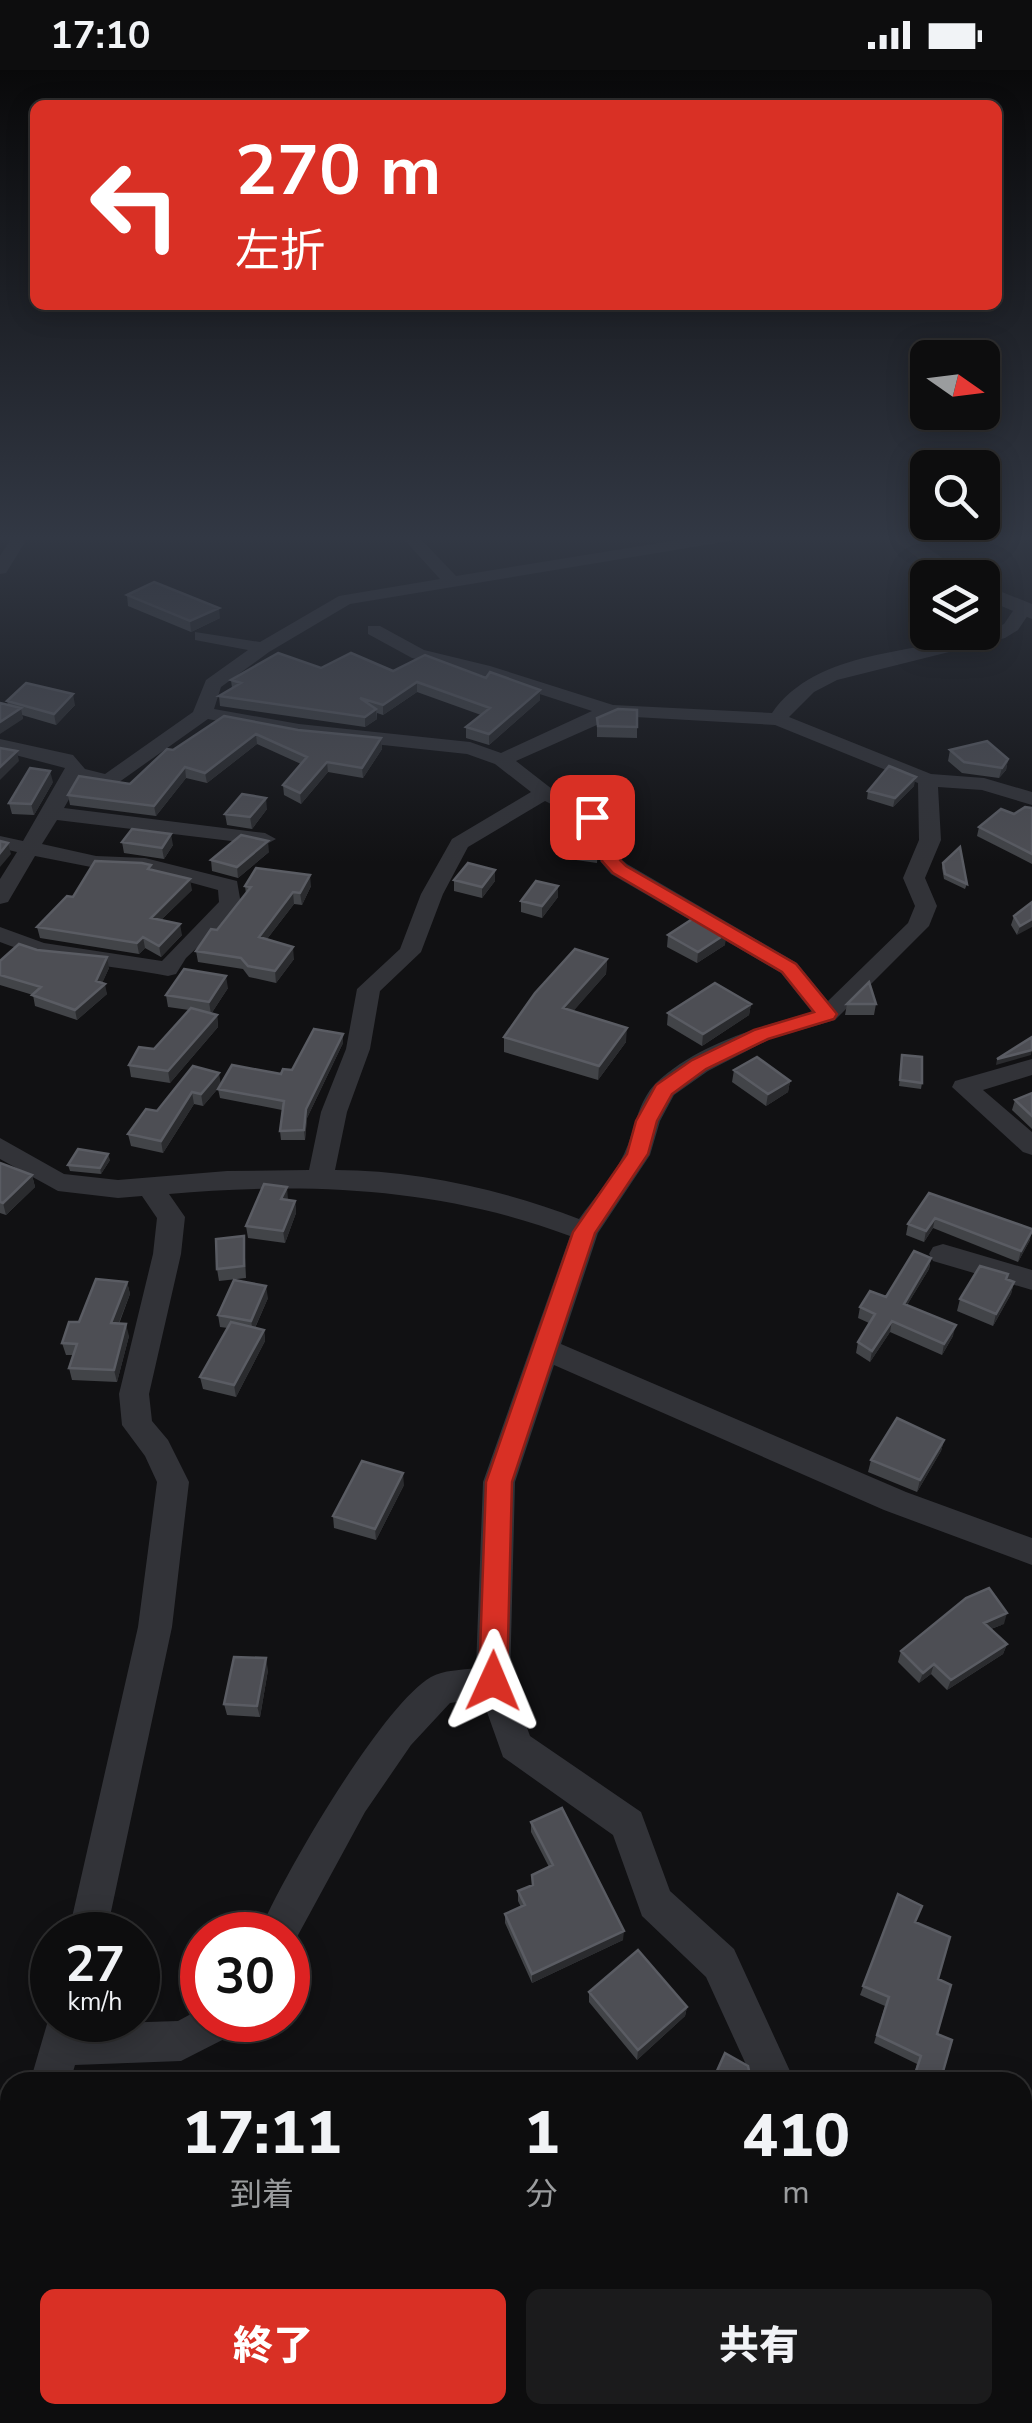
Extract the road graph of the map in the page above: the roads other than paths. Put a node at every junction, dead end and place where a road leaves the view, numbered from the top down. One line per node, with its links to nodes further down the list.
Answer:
1 (241, 644): 5 (street)
2 (270, 644): 5 (street)
3 (399, 644): 6 (street)
4 (964, 644): 8 (street)
5 (263, 648): 7 (street)
6 (612, 711): 8 (street); 10 (street)
7 (202, 715): 10 (street); 11 (street)
8 (778, 718): 12 (street)
9 (0, 744): 11 (street)
10 (502, 760): 13 (street)
11 (75, 772): 15 (street)
12 (928, 780): 14 (street); 23 (street)
13 (545, 793): 23 (street); 27 (street)
14 (1032, 799)
15 (52, 813): 16 (street); 18 (street)
16 (265, 839)
17 (0, 842): 18 (street)
18 (31, 848): 19 (street); 21 (street)
19 (0, 897)
20 (0, 934): 21 (street)
21 (168, 969): 22 (street)
22 (201, 974)
23 (827, 1014): 29 (street)
24 (1032, 1067): 25 (street)
25 (1032, 1146)
26 (0, 1147): 28 (street)
27 (320, 1179): 28 (street); 29 (street)
28 (149, 1186): 35 (street)
29 (584, 1232): 32 (street)
30 (943, 1254): 31 (street)
31 (1032, 1280)
32 (542, 1348): 33 (street); 34 (street)
33 (1032, 1552)
34 (493, 1681): 36 (street); 39 (street)
35 (92, 1912)
36 (290, 1912)
37 (180, 2040): 38 (street)
38 (59, 2049)
39 (770, 2072)

